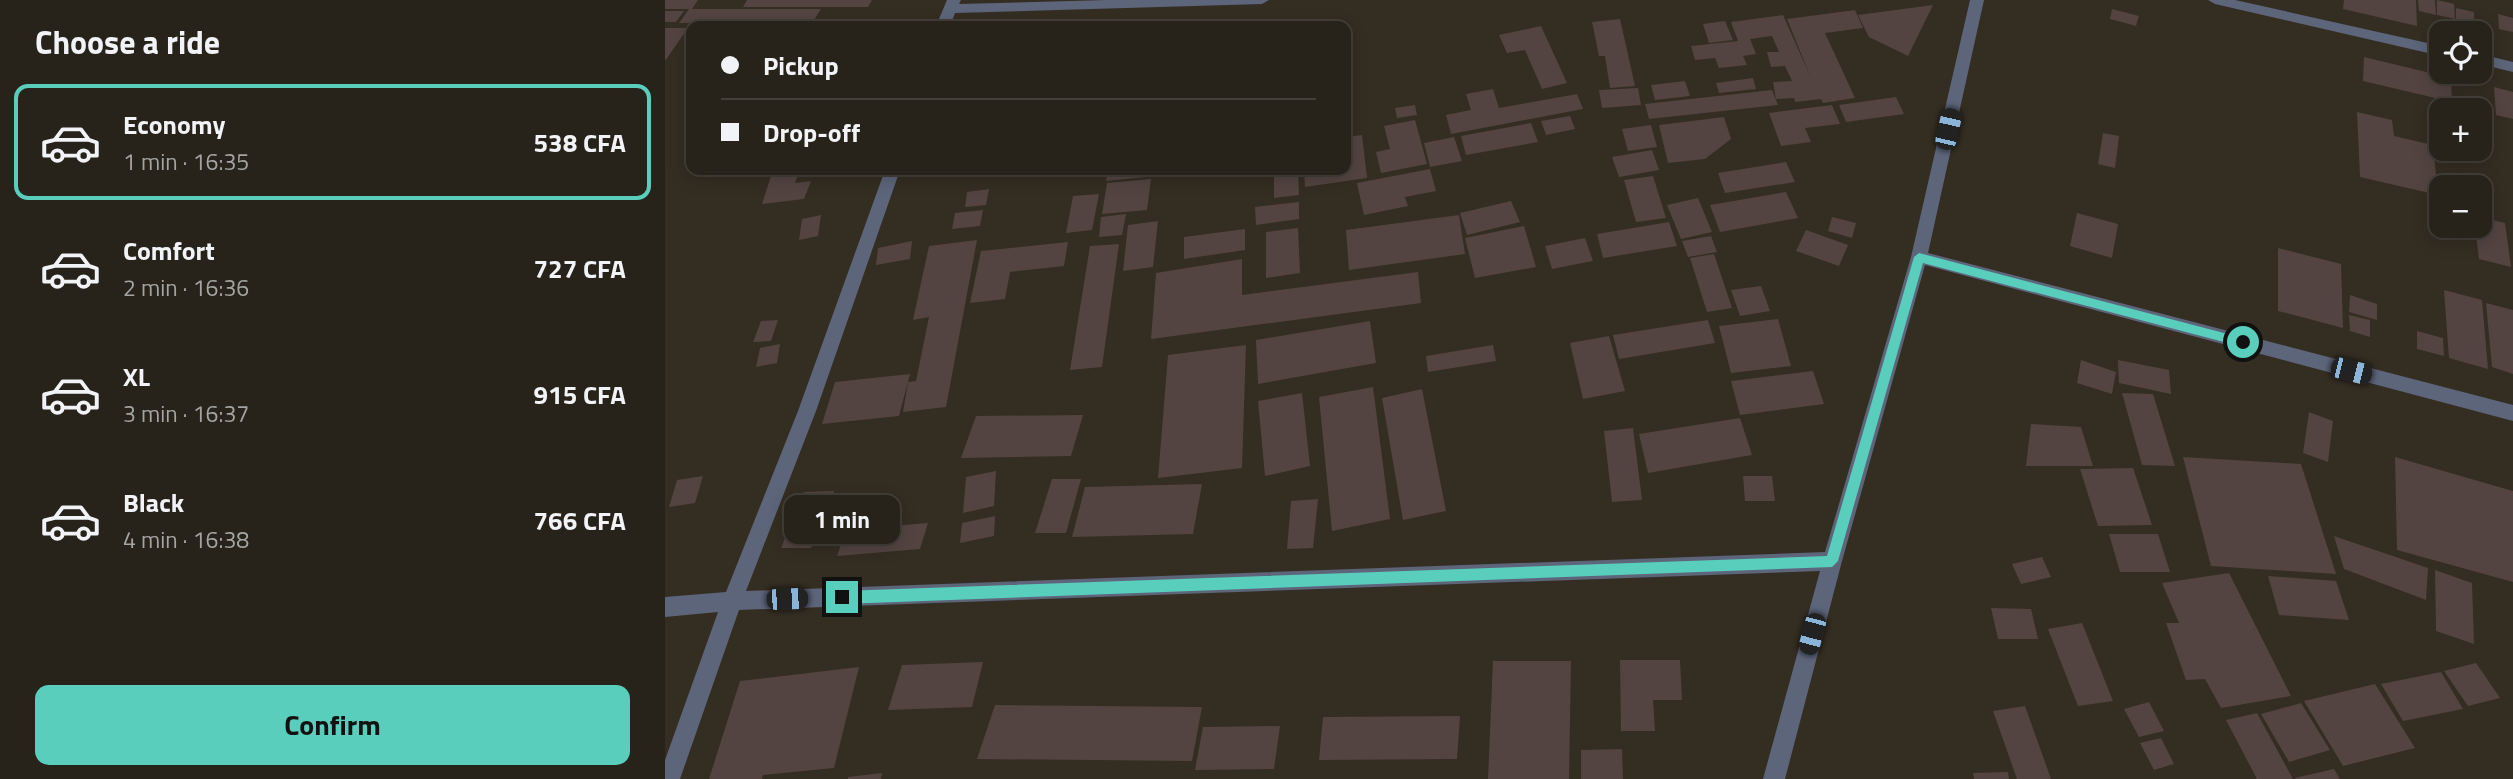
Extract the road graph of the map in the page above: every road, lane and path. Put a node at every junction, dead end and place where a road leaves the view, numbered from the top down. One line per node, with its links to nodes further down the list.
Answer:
1 (1262, 0): 4 (street)
2 (1977, 0): 10 (street)
3 (2215, 0): 6 (street)
4 (951, 4): 5 (street)
5 (945, 21)
6 (2429, 48)
7 (2492, 62): 8 (street)
8 (2513, 67)
9 (890, 175): 13 (street)
10 (1919, 257): 11 (street); 12 (street)
11 (2513, 413)
12 (1832, 561): 13 (street); 16 (street)
13 (732, 601): 14 (street); 15 (street)
14 (665, 607)
15 (669, 779)
16 (1774, 779)

